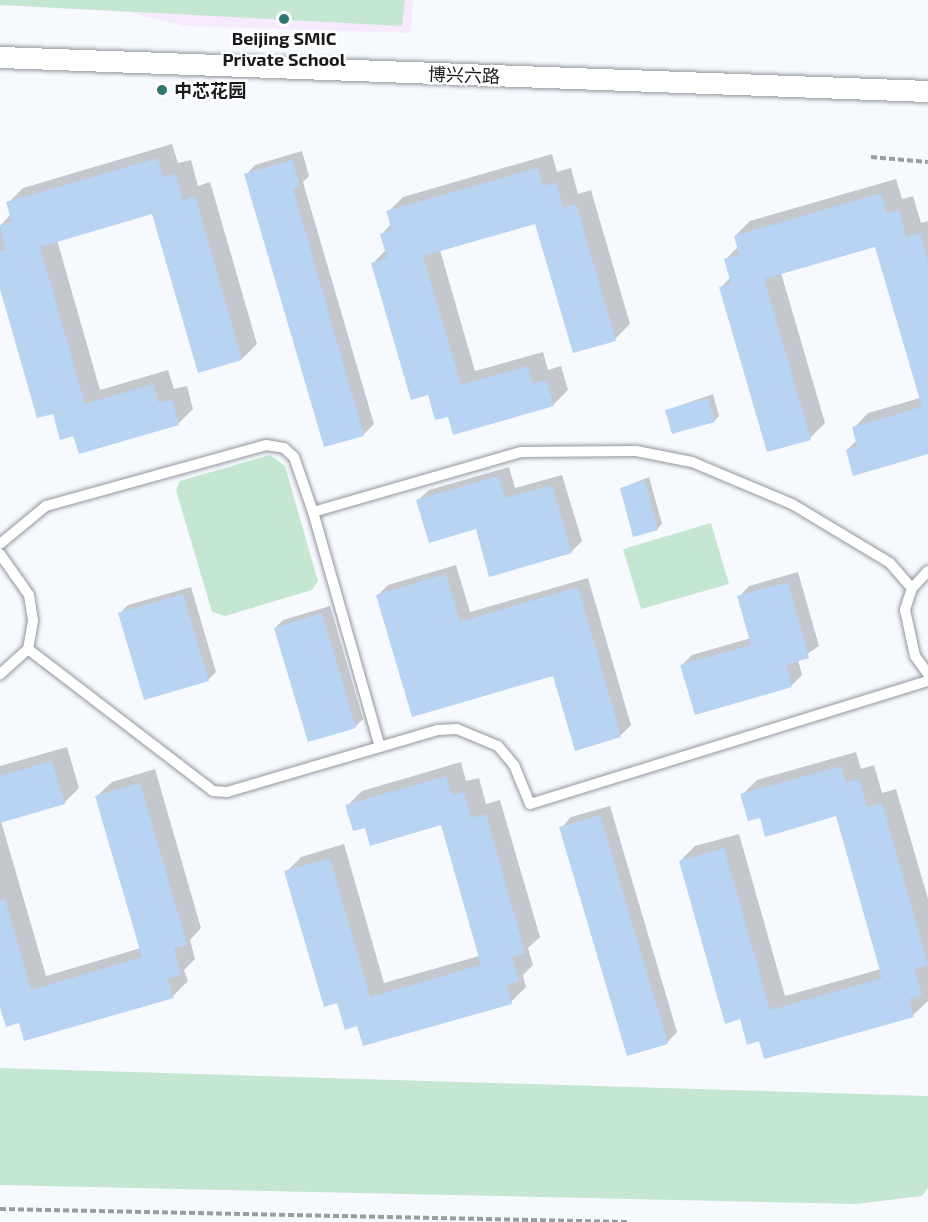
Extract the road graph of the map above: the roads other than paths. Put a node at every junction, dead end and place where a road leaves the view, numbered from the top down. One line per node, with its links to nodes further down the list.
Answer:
1 (0, 57): 2 (street, 博兴六路)
2 (928, 91)
3 (313, 512): 4 (lane); 7 (lane); 12 (lane)
4 (0, 544)
5 (0, 554): 8 (lane)
6 (928, 571): 7 (lane)
7 (912, 588): 10 (lane)
8 (28, 649): 9 (lane); 12 (lane)
9 (0, 674)
10 (928, 674)
11 (928, 681): 12 (lane)
12 (380, 747)

